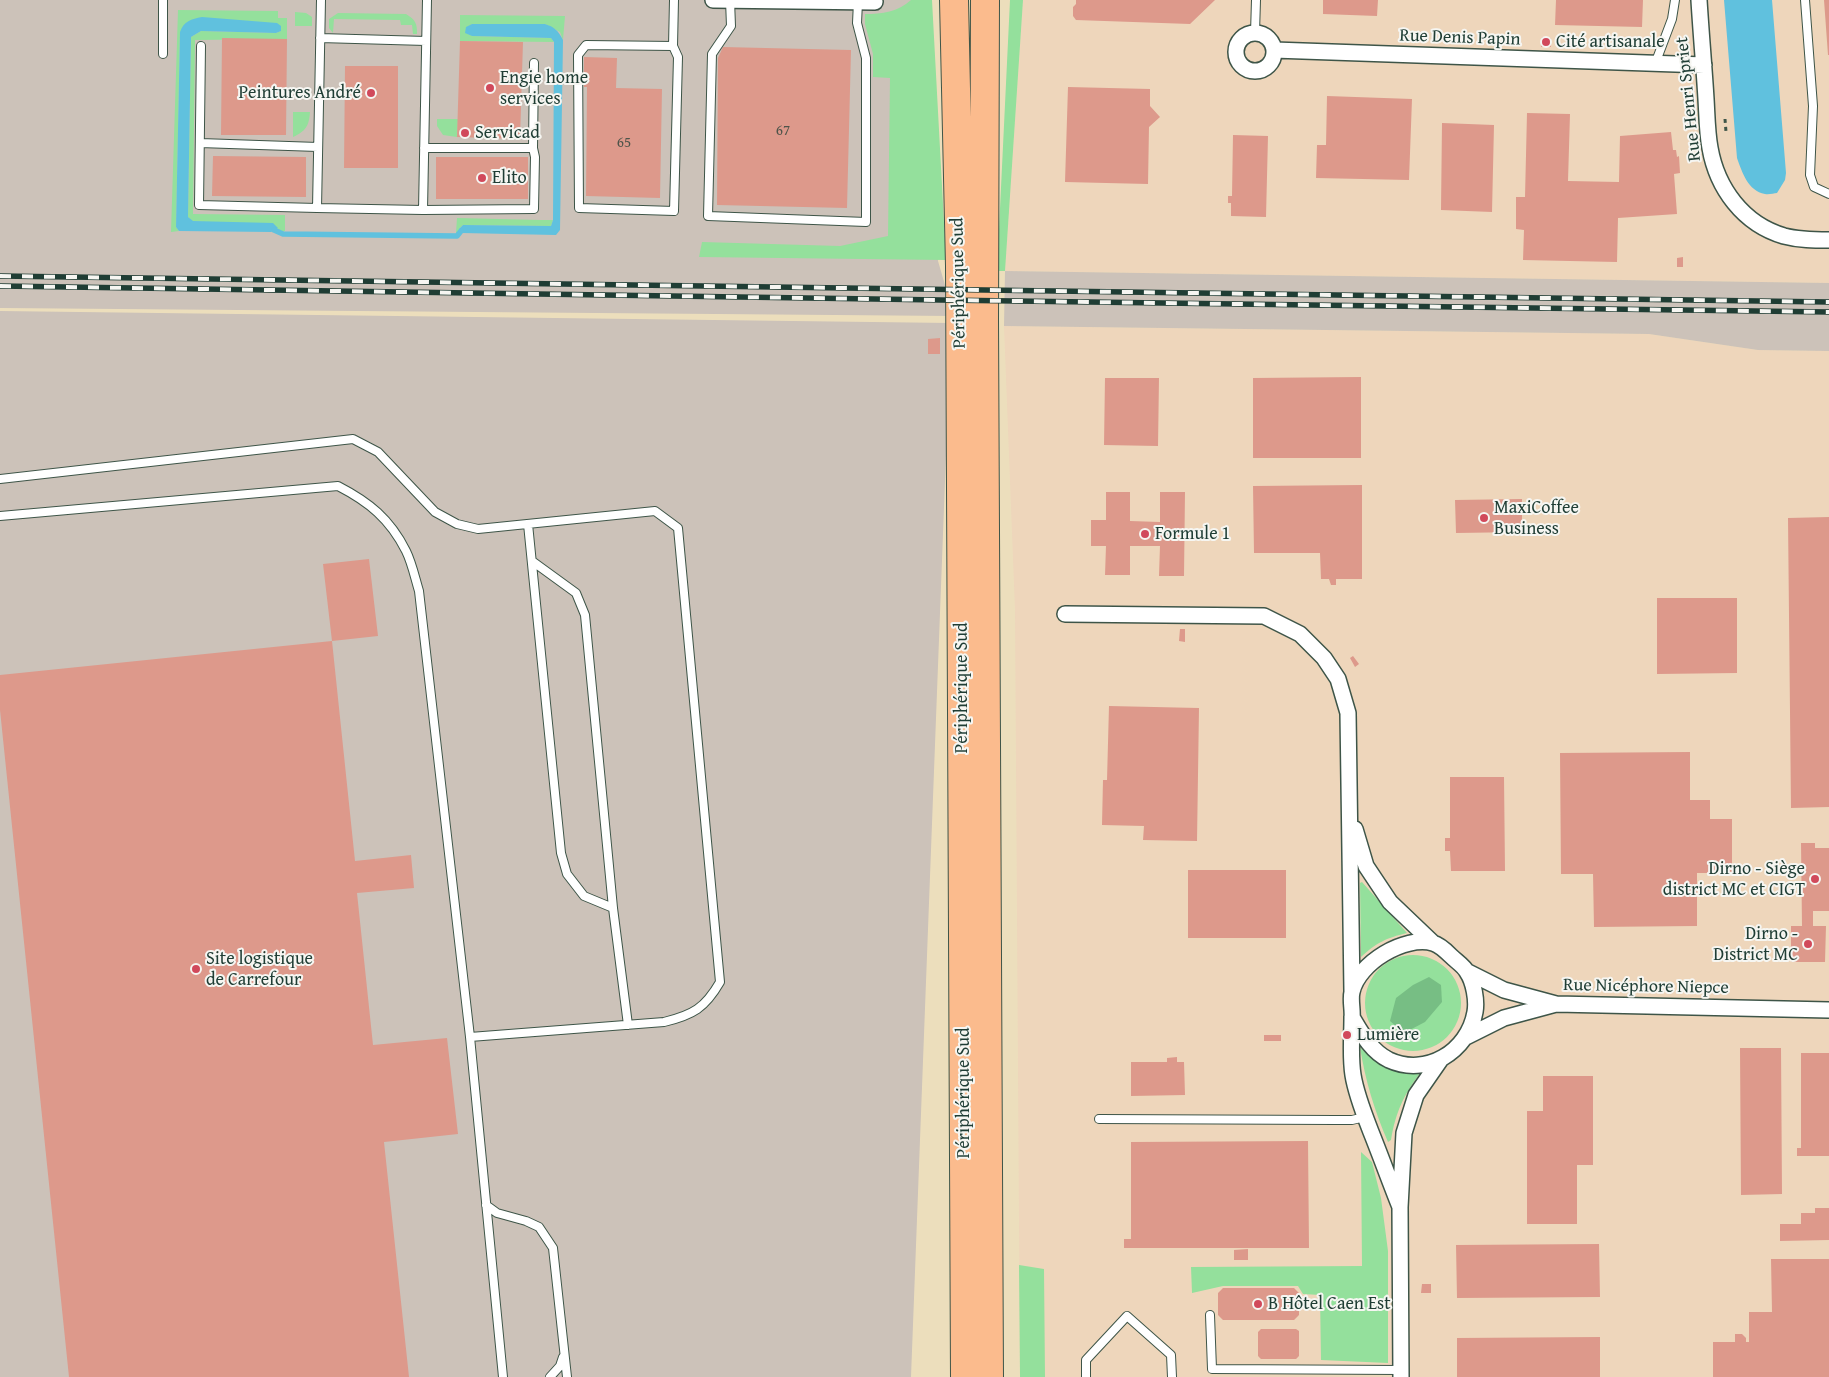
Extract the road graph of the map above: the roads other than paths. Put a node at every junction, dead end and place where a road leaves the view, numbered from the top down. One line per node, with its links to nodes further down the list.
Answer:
1 (163, 0): 22 (lane)
2 (321, 0): 17 (lane)
3 (427, 0): 18 (lane)
4 (674, 0): 20 (lane)
5 (713, 0): 6 (street)
6 (730, 0): 13 (street); 15 (lane)
7 (954, 0): 61 (highway, Périphérique Sud)
8 (985, 0): 62 (highway, Périphérique Sud)
9 (1256, 0): 16 (lane)
10 (1675, 0): 24 (lane)
11 (1699, 0): 25 (street, Rue Henri Spriet)
12 (1805, 0): 30 (lane)
13 (801, 1): 15 (street)
14 (878, 1): 15 (street)
15 (858, 2)
16 (1255, 33): 21 (street); 21 (street)
17 (320, 38): 18 (lane); 27 (lane)
18 (426, 41): 28 (lane)
19 (201, 46): 26 (lane)
20 (673, 46): 20 (lane)
21 (1274, 50): 24 (street, Rue Denis Papin)
22 (163, 54)
23 (534, 63): 29 (lane)
24 (1655, 64): 25 (street, Rue Denis Papin)
25 (1704, 65): 33 (street, Rue Henri Spriet)
26 (200, 143): 27 (lane); 31 (lane)
27 (318, 146): 31 (lane)
28 (424, 148): 29 (lane); 32 (lane)
29 (533, 148): 32 (lane)
30 (1829, 194)
31 (316, 208): 32 (lane)
32 (423, 210)
33 (1829, 240)
34 (0, 479): 36 (lane)
35 (0, 516): 48 (lane)
36 (528, 524): 37 (lane); 47 (lane)
37 (532, 561): 40 (lane); 40 (lane)
38 (1065, 614): 39 (street)
39 (1350, 811): 41 (street); 43 (street)
40 (613, 908): 47 (lane)
41 (1432, 943): 42 (street); 43 (street)
42 (1468, 972): 44 (street, Rue Nicéphore Niepce); 49 (street)
43 (1352, 992): 46 (street)
44 (1556, 1004): 45 (street, Rue Nicéphore Niepce); 49 (street)
45 (1829, 1010)
46 (1352, 1017): 50 (street); 51 (street)
47 (628, 1025): 48 (lane)
48 (470, 1037): 53 (lane)
49 (1466, 1037): 50 (street)
50 (1441, 1059): 54 (street)
51 (1365, 1117): 52 (lane); 54 (street)
52 (1099, 1119)
53 (486, 1205): 56 (lane); 58 (lane)
54 (1400, 1206): 57 (street)
55 (1210, 1315): 57 (lane)
56 (564, 1353): 59 (lane); 60 (lane)
57 (1401, 1373)
58 (503, 1377)
59 (550, 1377)
60 (567, 1377)
61 (965, 1377)
62 (989, 1377)
63 (1086, 1377): 64 (lane)
64 (1172, 1377)

